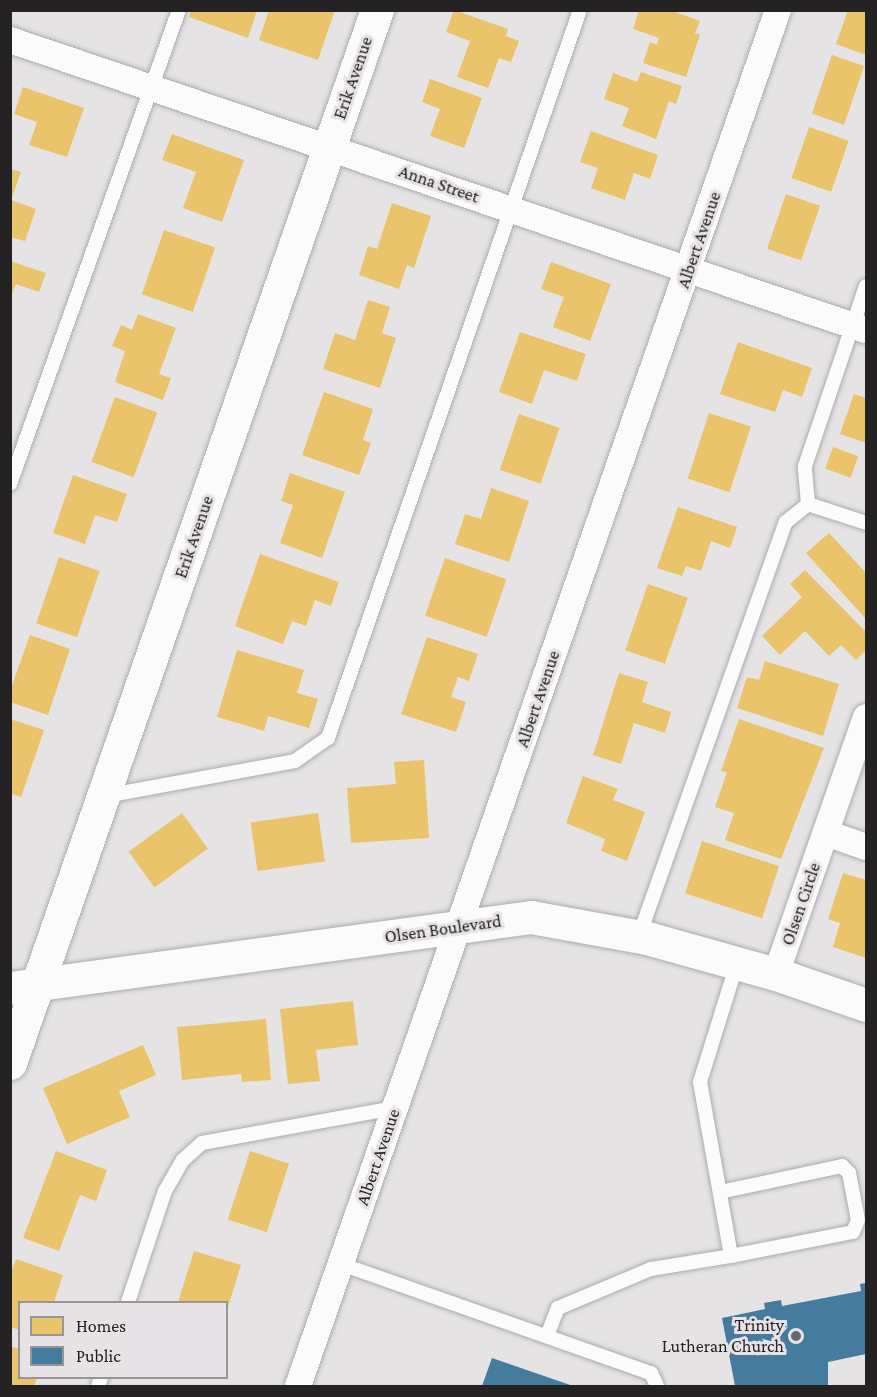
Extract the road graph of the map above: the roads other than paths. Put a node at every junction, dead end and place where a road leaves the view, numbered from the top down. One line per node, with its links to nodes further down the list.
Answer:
1 (179, 10): 6 (lane)
2 (377, 10): 7 (street, Erik Avenue)
3 (580, 10): 8 (lane)
4 (778, 10): 9 (street, Albert Avenue)
5 (10, 39): 6 (street, Anna Street)
6 (153, 86): 7 (street, Anna Street); 12 (lane)
7 (330, 146): 8 (street, Anna Street); 16 (street, Erik Avenue)
8 (510, 208): 9 (street, Anna Street); 16 (lane)
9 (689, 269): 11 (street, Anna Street); 19 (street, Albert Avenue)
10 (867, 286): 11 (lane)
11 (860, 328): 13 (lane)
12 (10, 484)
13 (808, 504): 14 (lane); 20 (lane)
14 (867, 523)
15 (867, 717): 17 (street, Olsen Circle)
16 (103, 797): 23 (street, Erik Avenue)
17 (826, 833): 18 (street); 22 (street, Olsen Circle)
18 (867, 847)
19 (459, 927): 20 (street, Olsen Boulevard); 23 (street, Olsen Boulevard); 26 (street, Albert Avenue)
20 (639, 937): 21 (street, Olsen Boulevard)
21 (736, 963): 22 (street, Olsen Boulevard); 27 (lane)
22 (776, 974): 24 (street, Olsen Boulevard)
23 (24, 986): 25 (street, Erik Avenue)
24 (867, 1005)
25 (10, 1064)
26 (395, 1108): 29 (street, Albert Avenue); 30 (lane)
27 (720, 1192): 28 (lane); 28 (lane)
28 (731, 1256): 31 (lane)
29 (340, 1264): 31 (lane); 32 (street, Albert Avenue)
30 (128, 1301)
31 (547, 1336): 33 (lane)
32 (298, 1386)
33 (657, 1386)

